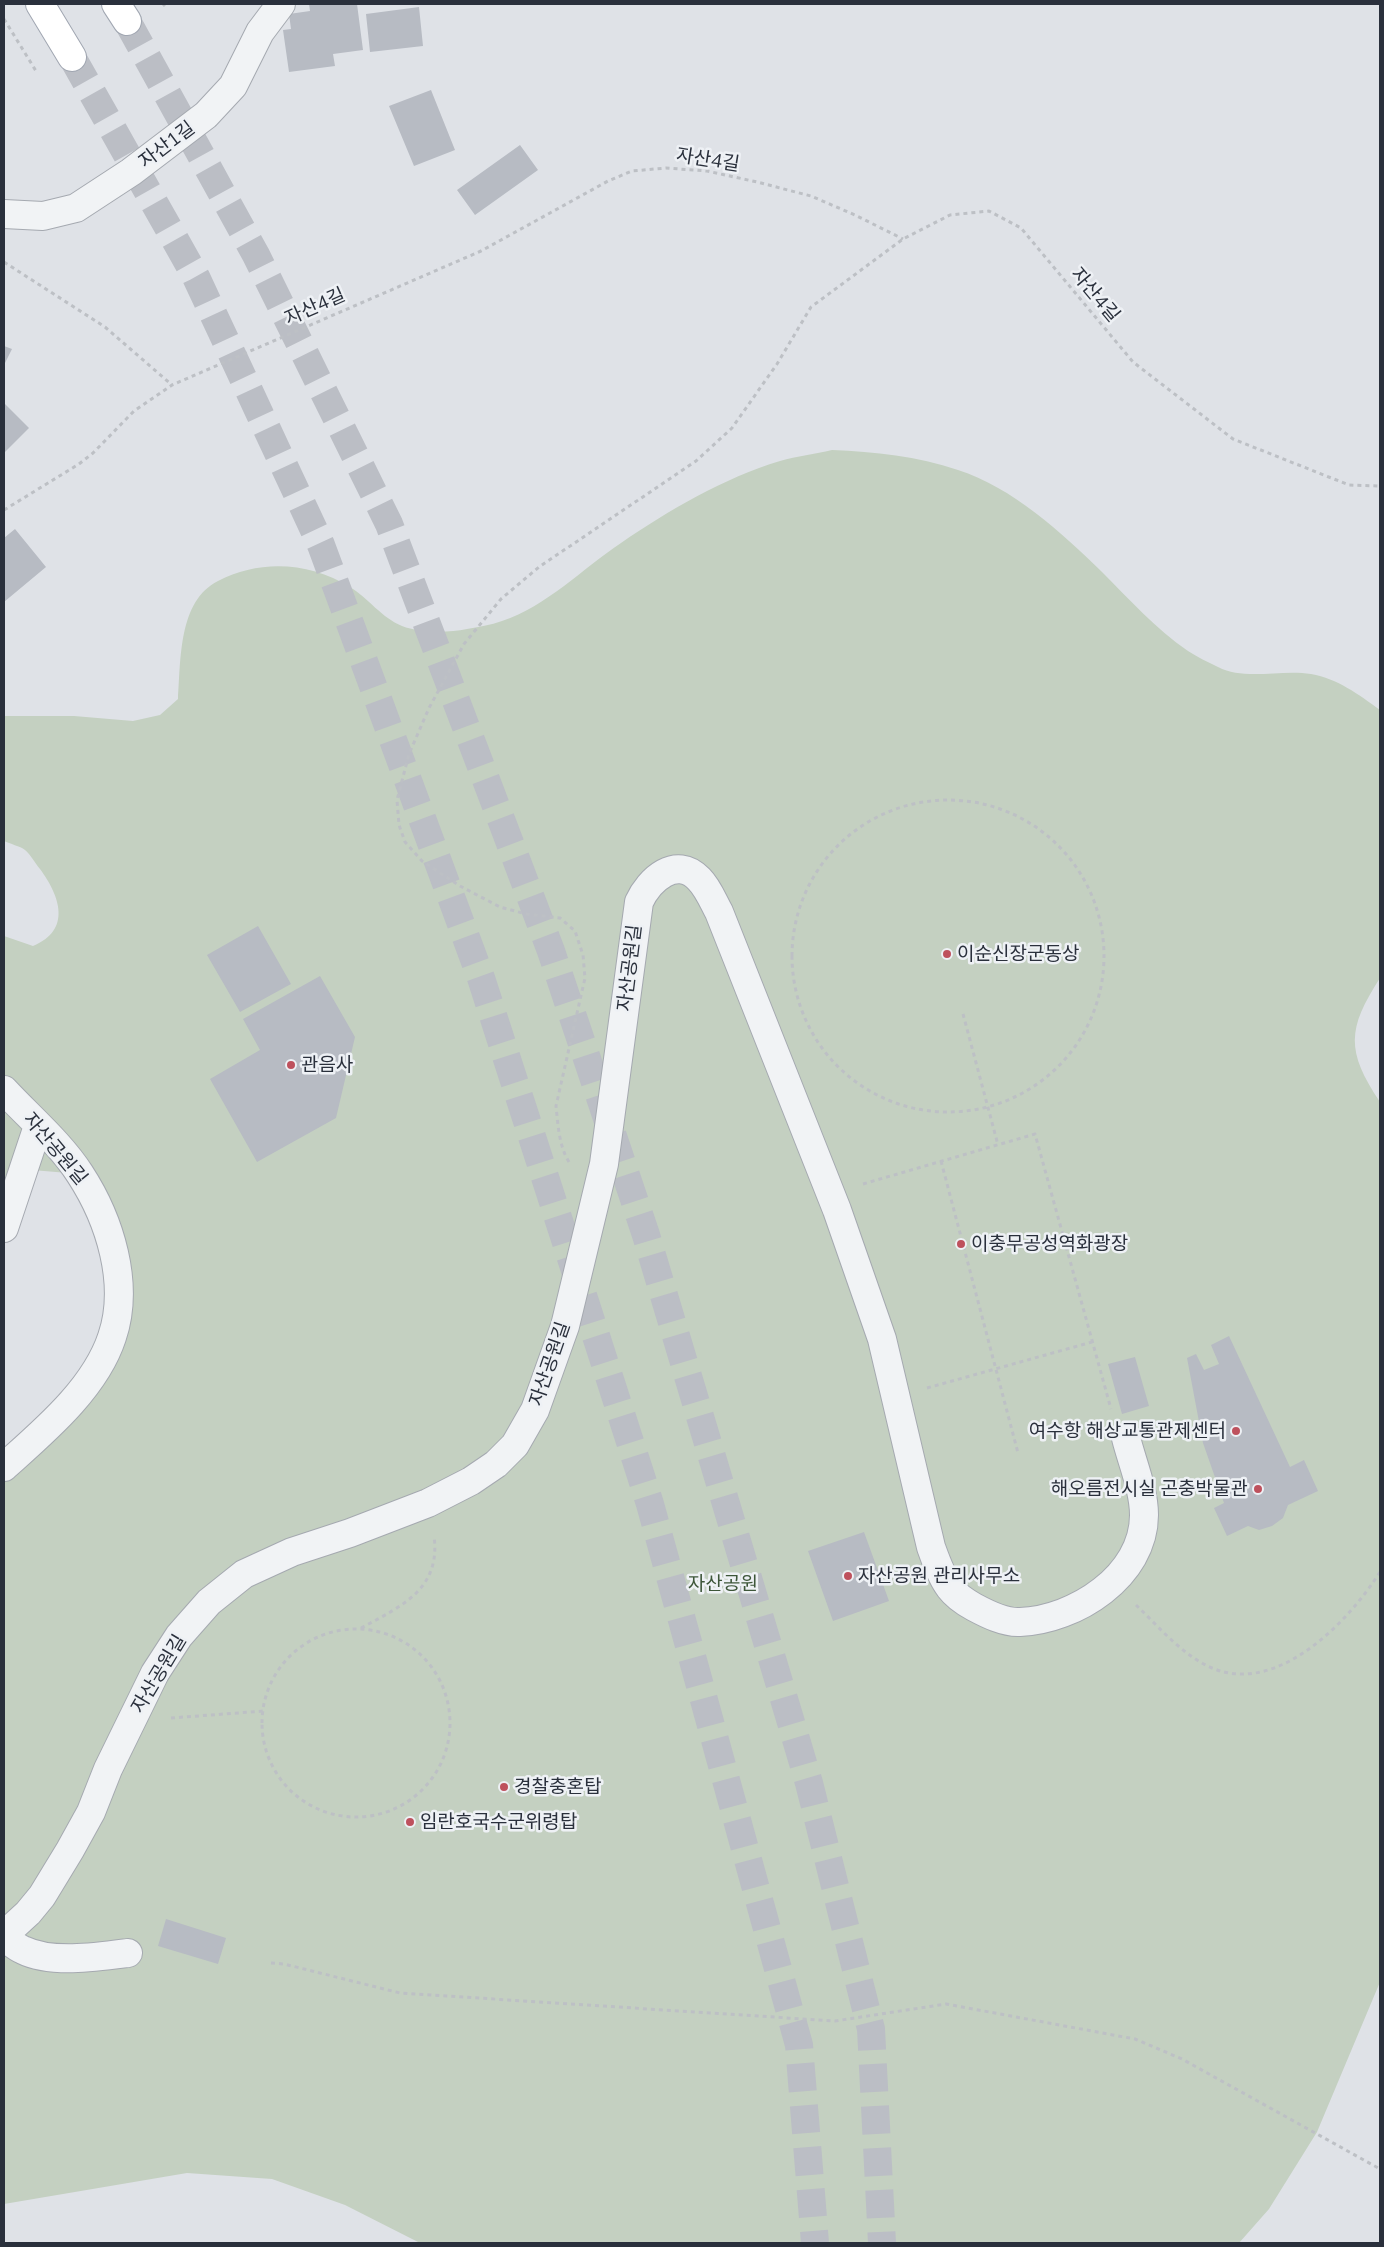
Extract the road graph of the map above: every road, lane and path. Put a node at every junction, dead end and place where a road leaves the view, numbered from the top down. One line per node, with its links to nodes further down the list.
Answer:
1 (40, 4): 4 (main road)
2 (281, 4): 6 (street, 자산1길)
3 (4, 19): 5 (path)
4 (72, 57)
5 (36, 71)
6 (4, 214)
7 (903, 238): 9 (path, 자산4길); 10 (path, 자산4길); 19 (path)
8 (4, 262): 9 (path)
9 (172, 385): 11 (path, 자산4길)
10 (1380, 486)
11 (4, 510)
12 (964, 1014): 14 (path)
13 (4, 1090): 15 (street, 자산공원길)
14 (988, 1108): 14 (path); 16 (path)
15 (38, 1126): 20 (street); 26 (street, 자산공원길)
16 (998, 1145): 17 (path); 21 (path)
17 (941, 1161): 18 (path); 22 (path)
18 (857, 1186)
19 (594, 1206): 23 (street, 자산공원길); 27 (street, 자산공원길)
20 (4, 1228)
21 (1092, 1342): 22 (path); 24 (path)
22 (996, 1369): 23 (path); 25 (path)
23 (896, 1397): 29 (street, 자산공원길)
24 (1126, 1438): 29 (street, 자산공원길)
25 (1018, 1453)
26 (4, 1467)
27 (428, 1503): 30 (path); 32 (street, 자산공원길)
28 (1380, 1572): 29 (path)
29 (1112, 1582)
30 (361, 1629): 31 (path); 31 (path)
31 (264, 1710): 32 (path)
32 (130, 1722): 33 (street, 자산공원길)
33 (4, 1936): 34 (street)
34 (128, 1953)
35 (271, 1963): 36 (path)
36 (1380, 2168)

